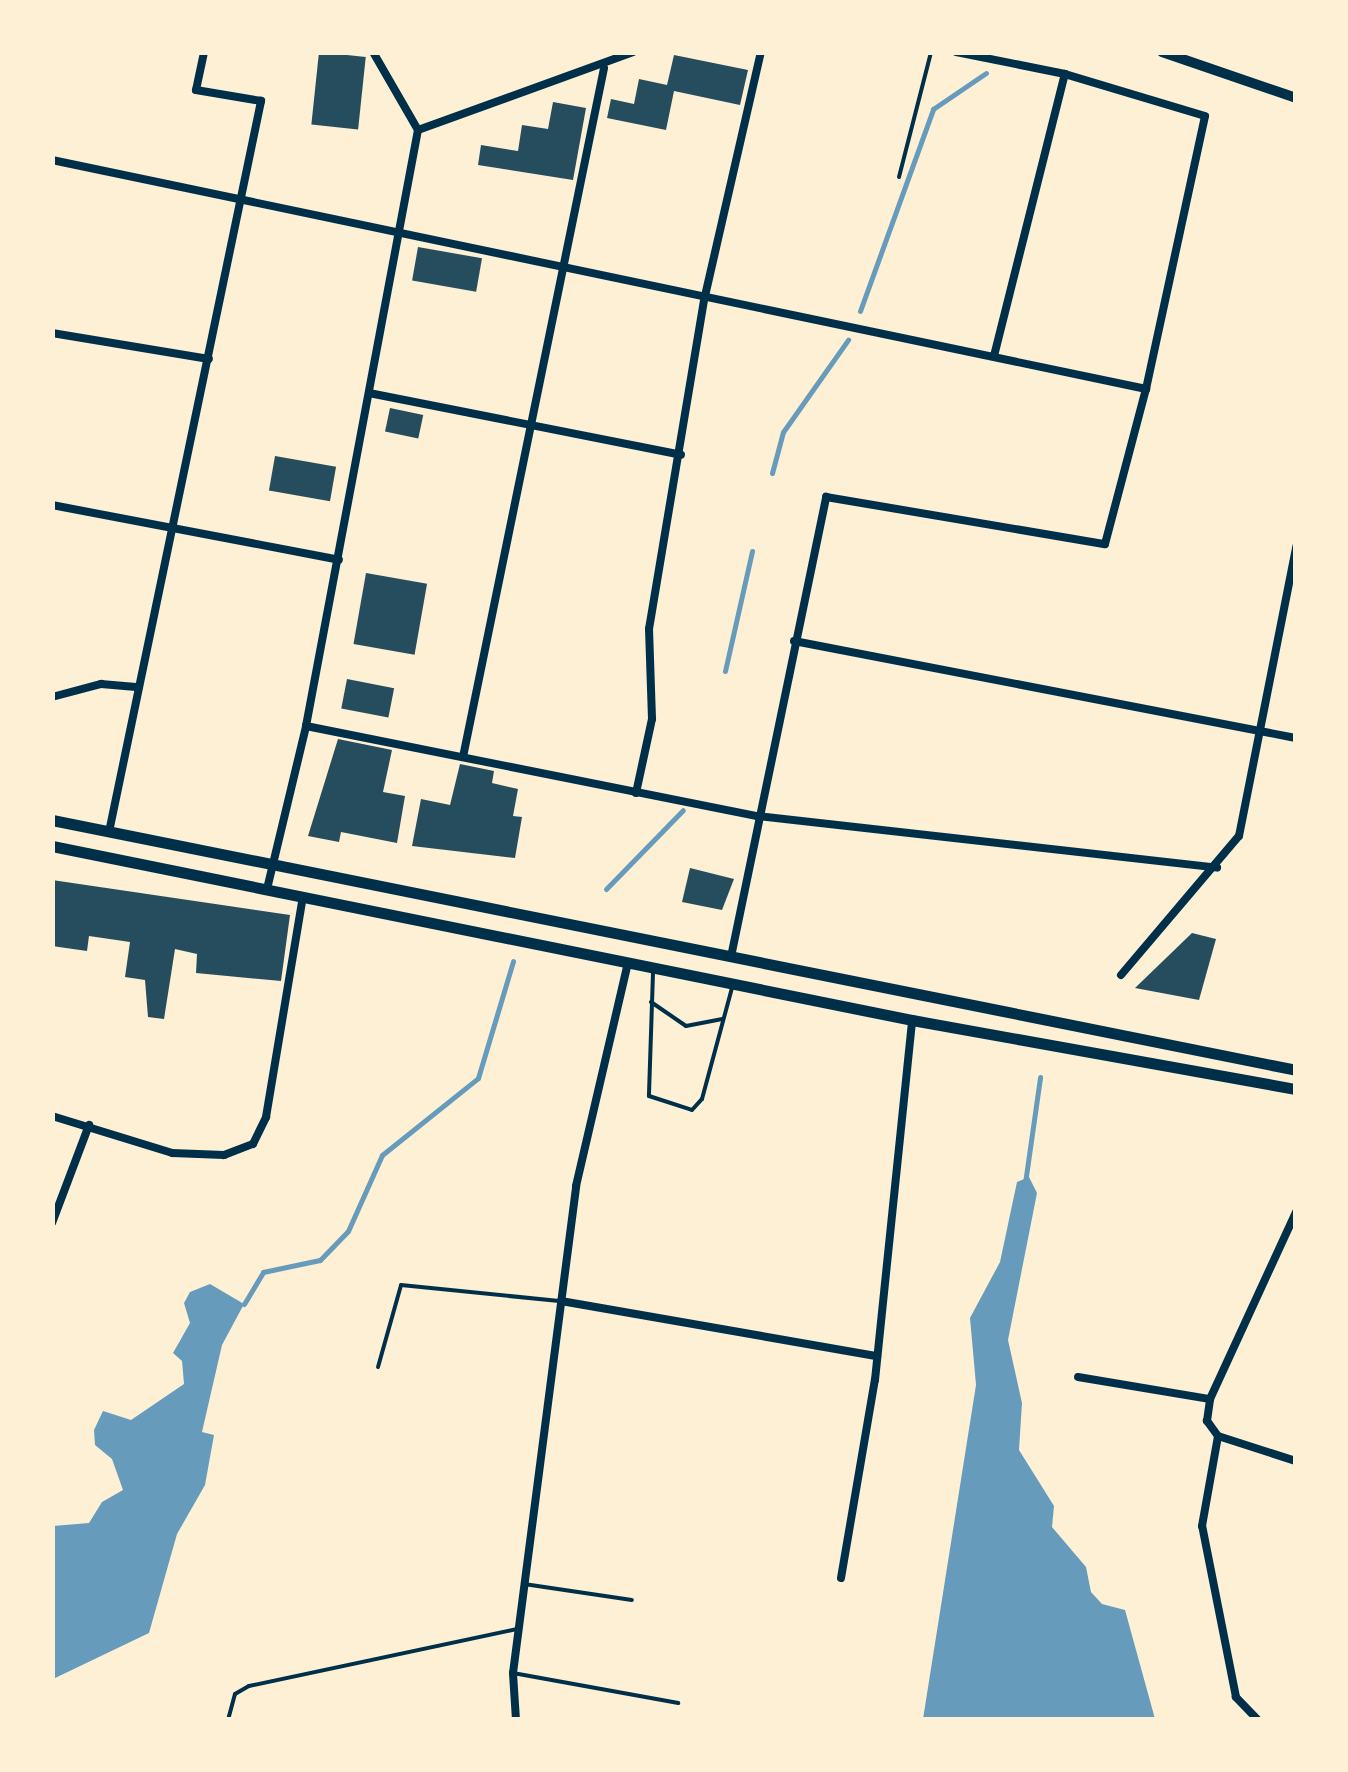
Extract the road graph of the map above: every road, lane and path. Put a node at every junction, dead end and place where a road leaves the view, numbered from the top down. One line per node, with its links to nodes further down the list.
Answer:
1 (204, 52): 14 (street)
2 (373, 52): 11 (street)
3 (633, 52): 8 (street)
4 (761, 52): 17 (street)
5 (930, 52): 13 (lane)
6 (956, 52): 9 (street)
7 (1162, 52): 10 (street)
8 (604, 68): 11 (street); 16 (street)
9 (1065, 74): 19 (street); 21 (street)
10 (1296, 98)
11 (418, 130): 15 (street)
12 (52, 160): 14 (street)
13 (899, 177)
14 (242, 201): 15 (street); 20 (street)
15 (400, 232): 16 (street); 22 (street)
16 (568, 264): 17 (street); 23 (street)
17 (705, 296): 19 (street); 24 (street)
18 (52, 333): 20 (street)
19 (994, 356): 21 (street)
20 (209, 359): 26 (street)
21 (1146, 389): 29 (street)
22 (369, 393): 23 (street); 28 (street)
23 (528, 427): 24 (street); 35 (street)
24 (680, 454): 36 (street)
25 (52, 504): 26 (street)
26 (177, 529): 28 (street); 30 (street)
27 (1296, 547): 33 (street)
28 (339, 560): 32 (street)
29 (794, 641): 33 (street); 37 (street)
30 (139, 687): 31 (street); 39 (street)
31 (52, 696)
32 (306, 726): 35 (street); 41 (street)
33 (1259, 732): 34 (street); 42 (street)
34 (1296, 738)
35 (464, 757): 36 (street)
36 (636, 793): 37 (street)
37 (757, 816): 42 (street); 45 (street)
38 (52, 820): 39 (main road)
39 (109, 832): 41 (main road)
40 (52, 846): 43 (main road)
41 (271, 864): 43 (street); 45 (main road)
42 (1217, 868): 48 (street)
43 (267, 889): 44 (main road)
44 (304, 896): 46 (main road); 56 (street)
45 (732, 952): 53 (main road)
46 (628, 962): 47 (main road); 60 (street)
47 (653, 968): 49 (main road); 50 (lane)
48 (1122, 975)
49 (733, 984): 51 (lane); 52 (main road)
50 (651, 1002): 51 (lane); 51 (lane)
51 (723, 1019)
52 (912, 1020): 54 (main road); 61 (street)
53 (1296, 1070)
54 (1296, 1090)
55 (52, 1116): 56 (street)
56 (90, 1125): 58 (street)
57 (1296, 1212): 59 (street)
58 (52, 1223)
59 (1291, 1241): 64 (street)
60 (561, 1301): 61 (street); 62 (lane); 68 (street)
61 (877, 1356): 67 (street)
62 (378, 1367)
63 (1078, 1377): 64 (street)
64 (1210, 1399): 65 (street)
65 (1218, 1436): 66 (street); 75 (street)
66 (1296, 1461)
67 (841, 1578)
68 (524, 1584): 69 (lane); 70 (street)
69 (632, 1600)
70 (518, 1628): 71 (street); 73 (lane)
71 (512, 1672): 72 (lane); 74 (street)
72 (678, 1703)
73 (228, 1720)
74 (516, 1720)
75 (1258, 1720)

